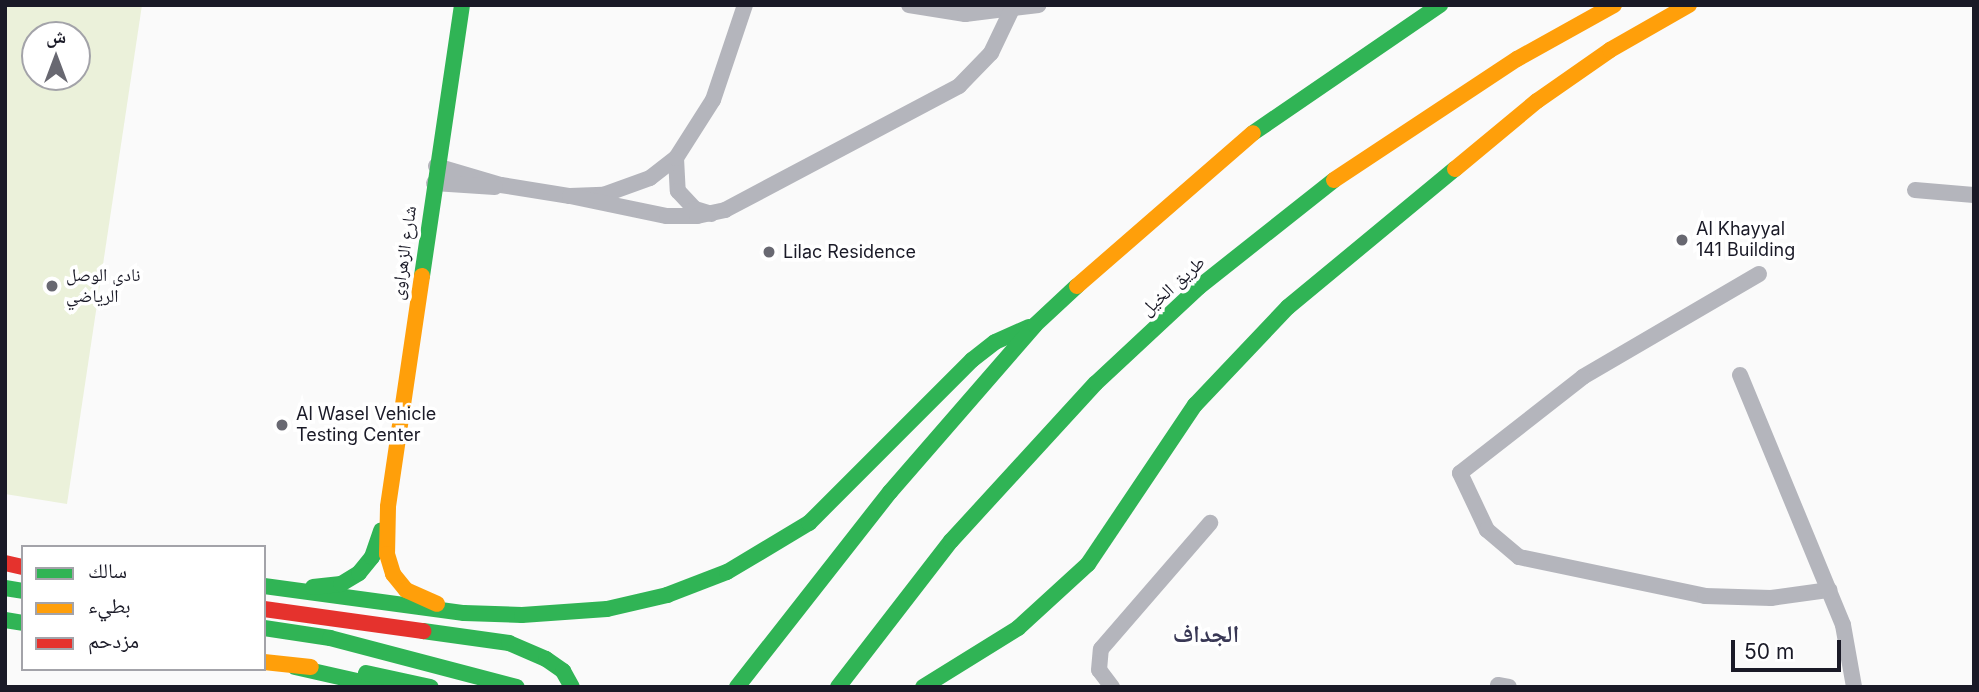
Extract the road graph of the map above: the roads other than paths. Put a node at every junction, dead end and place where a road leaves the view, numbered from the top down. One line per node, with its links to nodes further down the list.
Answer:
1 (462, 5): 10 (main road, شارع الزهراوى)
2 (745, 5): 9 (street)
3 (909, 5): 8 (street)
4 (1038, 5): 8 (street)
5 (1440, 5): 18 (main road)
6 (1614, 5): 35 (main road, طريق الخيل)
7 (1689, 5): 36 (main road)
8 (1011, 11): 16 (street)
9 (676, 158): 15 (street); 16 (street)
10 (436, 166): 11 (main road, شارع الزهراوى); 12 (street)
11 (434, 183): 12 (street); 20 (main road, شارع الزهراوى)
12 (501, 185): 15 (street)
13 (1915, 190): 14 (street)
14 (1974, 195)
15 (570, 196): 16 (street)
16 (711, 214)
17 (1759, 274): 24 (street)
18 (1035, 325): 26 (main road); 34 (main road)
19 (1740, 375): 24 (street)
20 (388, 507): 22 (main road, شارع الزهراوى); 26 (main road, شارع الزهراوى)
21 (1210, 523): 37 (street)
22 (266, 586)
23 (266, 586): 26 (main road)
24 (1829, 590): 38 (street)
25 (266, 609): 33 (main road)
26 (464, 613)
27 (266, 628): 32 (main road)
28 (266, 662): 29 (main road)
29 (295, 667): 30 (main road); 31 (main road)
30 (384, 687)
31 (431, 687)
32 (517, 687)
33 (572, 687)
34 (737, 687)
35 (838, 687)
36 (923, 687)
37 (1112, 687)
38 (1854, 687)

